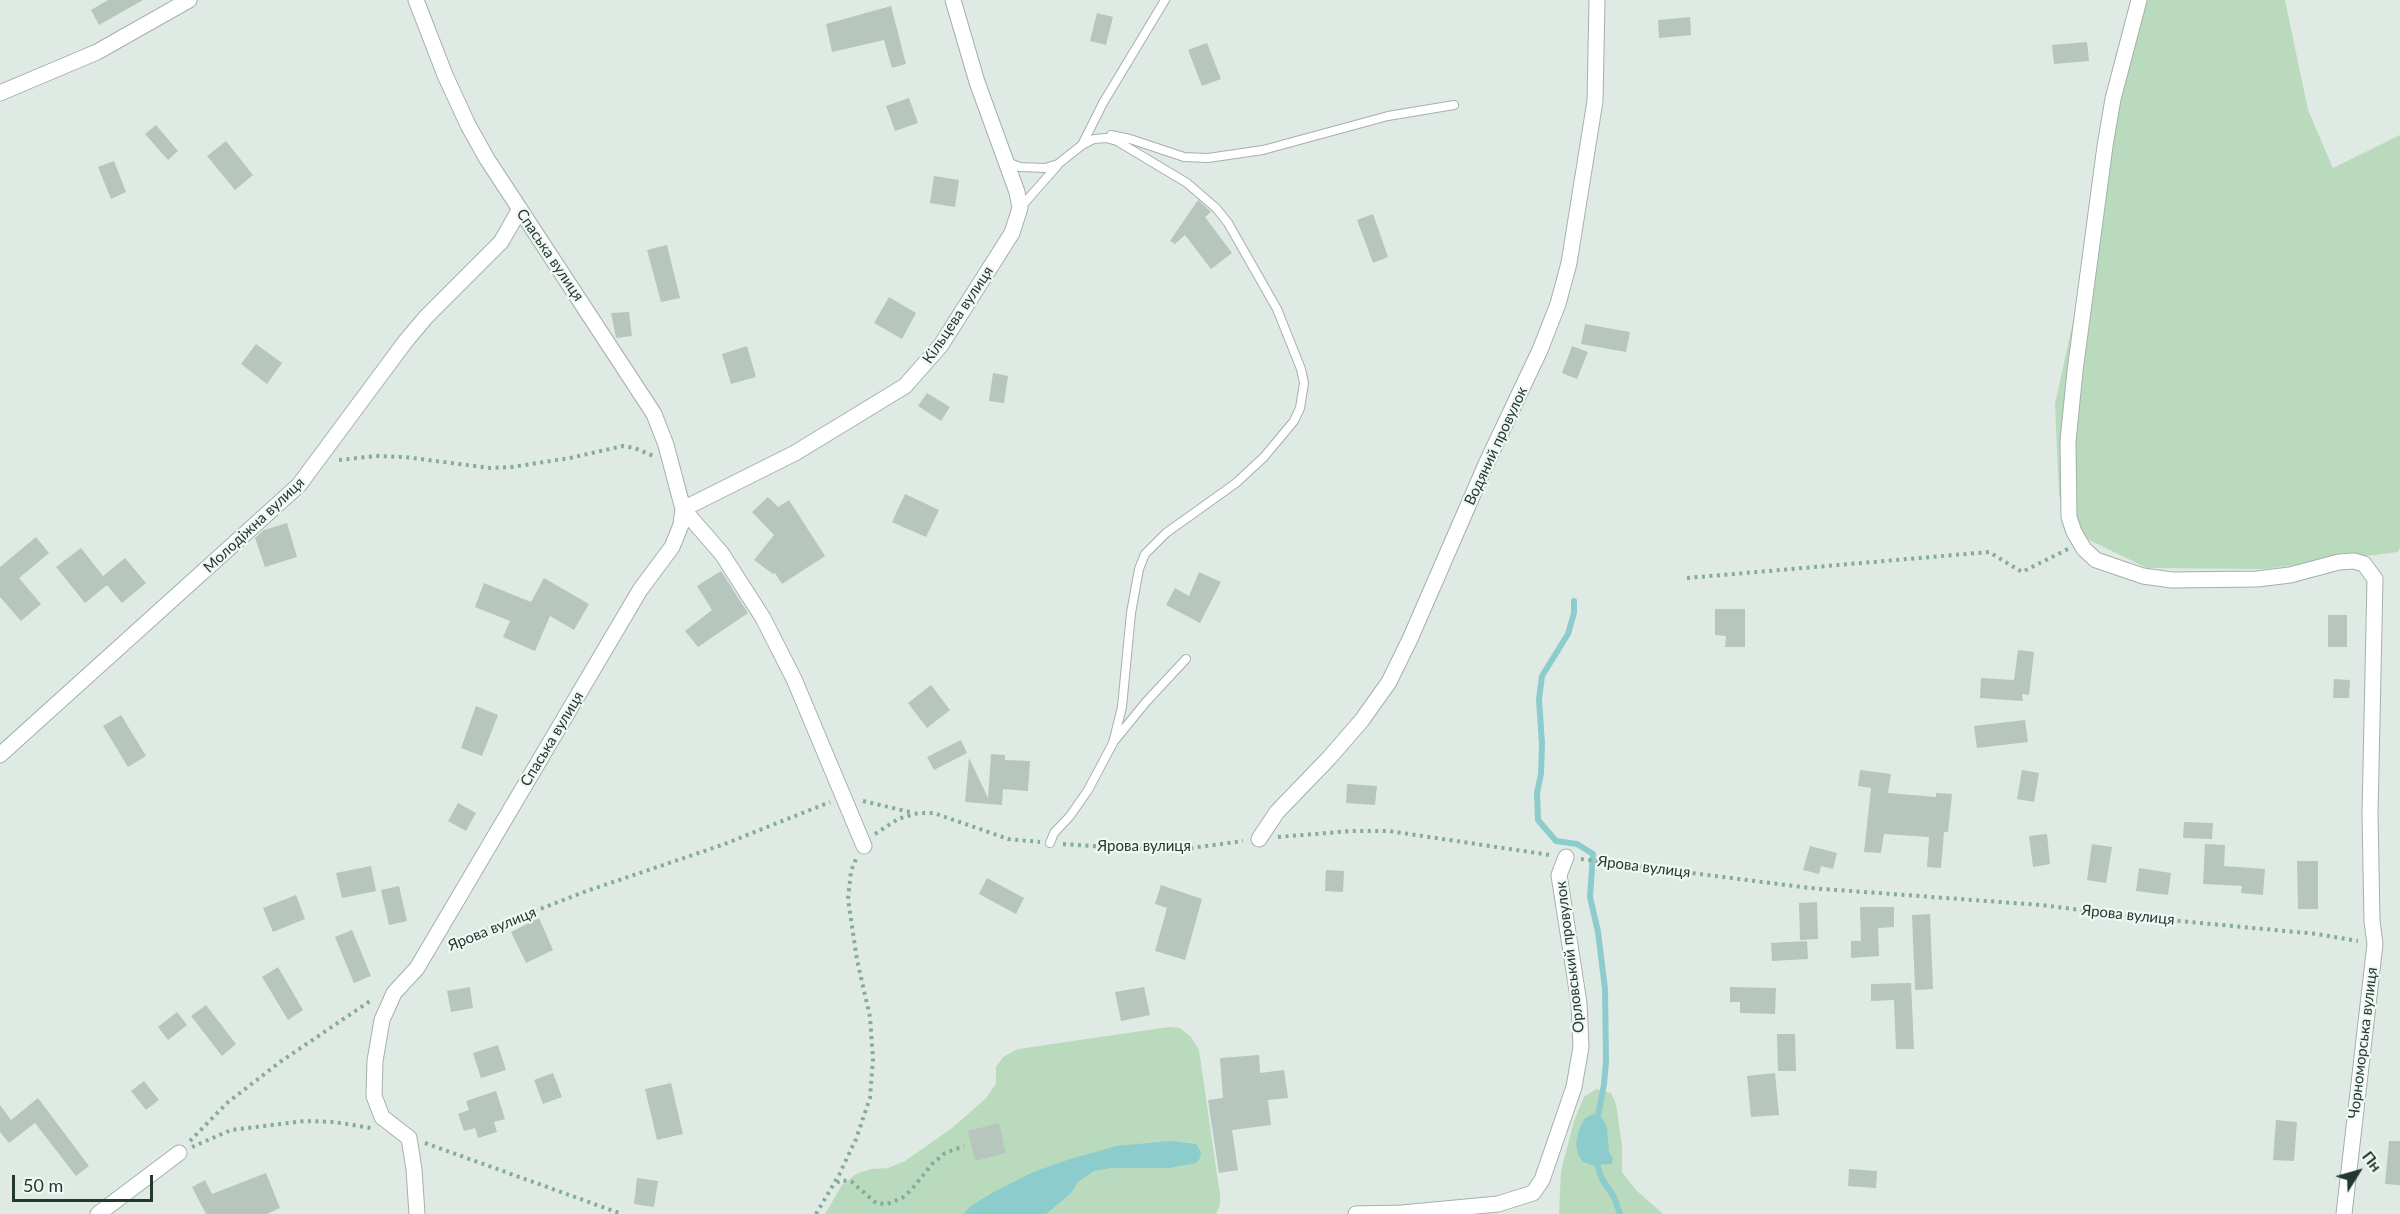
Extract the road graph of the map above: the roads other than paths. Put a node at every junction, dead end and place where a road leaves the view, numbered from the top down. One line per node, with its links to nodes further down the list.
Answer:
1 (189, 0): 7 (street)
2 (416, 0): 14 (street, Спаська вулиця)
3 (953, 0): 11 (street)
4 (1166, 0): 10 (lane)
5 (1597, 0): 19 (street, Водяний провулок)
6 (2139, 0): 27 (street, Чорноморська вулиця)
7 (0, 93)
8 (1454, 105): 9 (lane)
9 (1094, 139): 10 (lane); 17 (lane)
10 (1082, 145): 12 (lane)
11 (1006, 161): 12 (lane); 13 (street)
12 (1058, 164): 13 (lane)
13 (1020, 208): 15 (street, Кільцева вулиця)
14 (519, 209): 15 (street, Спаська вулиця); 18 (street, Молодіжна вулиця)
15 (683, 509): 21 (street, Спаська вулиця); 25 (street, Спаська вулиця)
16 (1186, 659): 17 (lane)
17 (1113, 743): 20 (lane)
18 (0, 755)
19 (1259, 839)
20 (1050, 843)
21 (864, 846)
22 (1573, 858): 26 (street, Орловський провулок)
23 (179, 1153): 24 (street)
24 (98, 1214)
25 (417, 1214)
26 (1356, 1214)
27 (2344, 1214)

